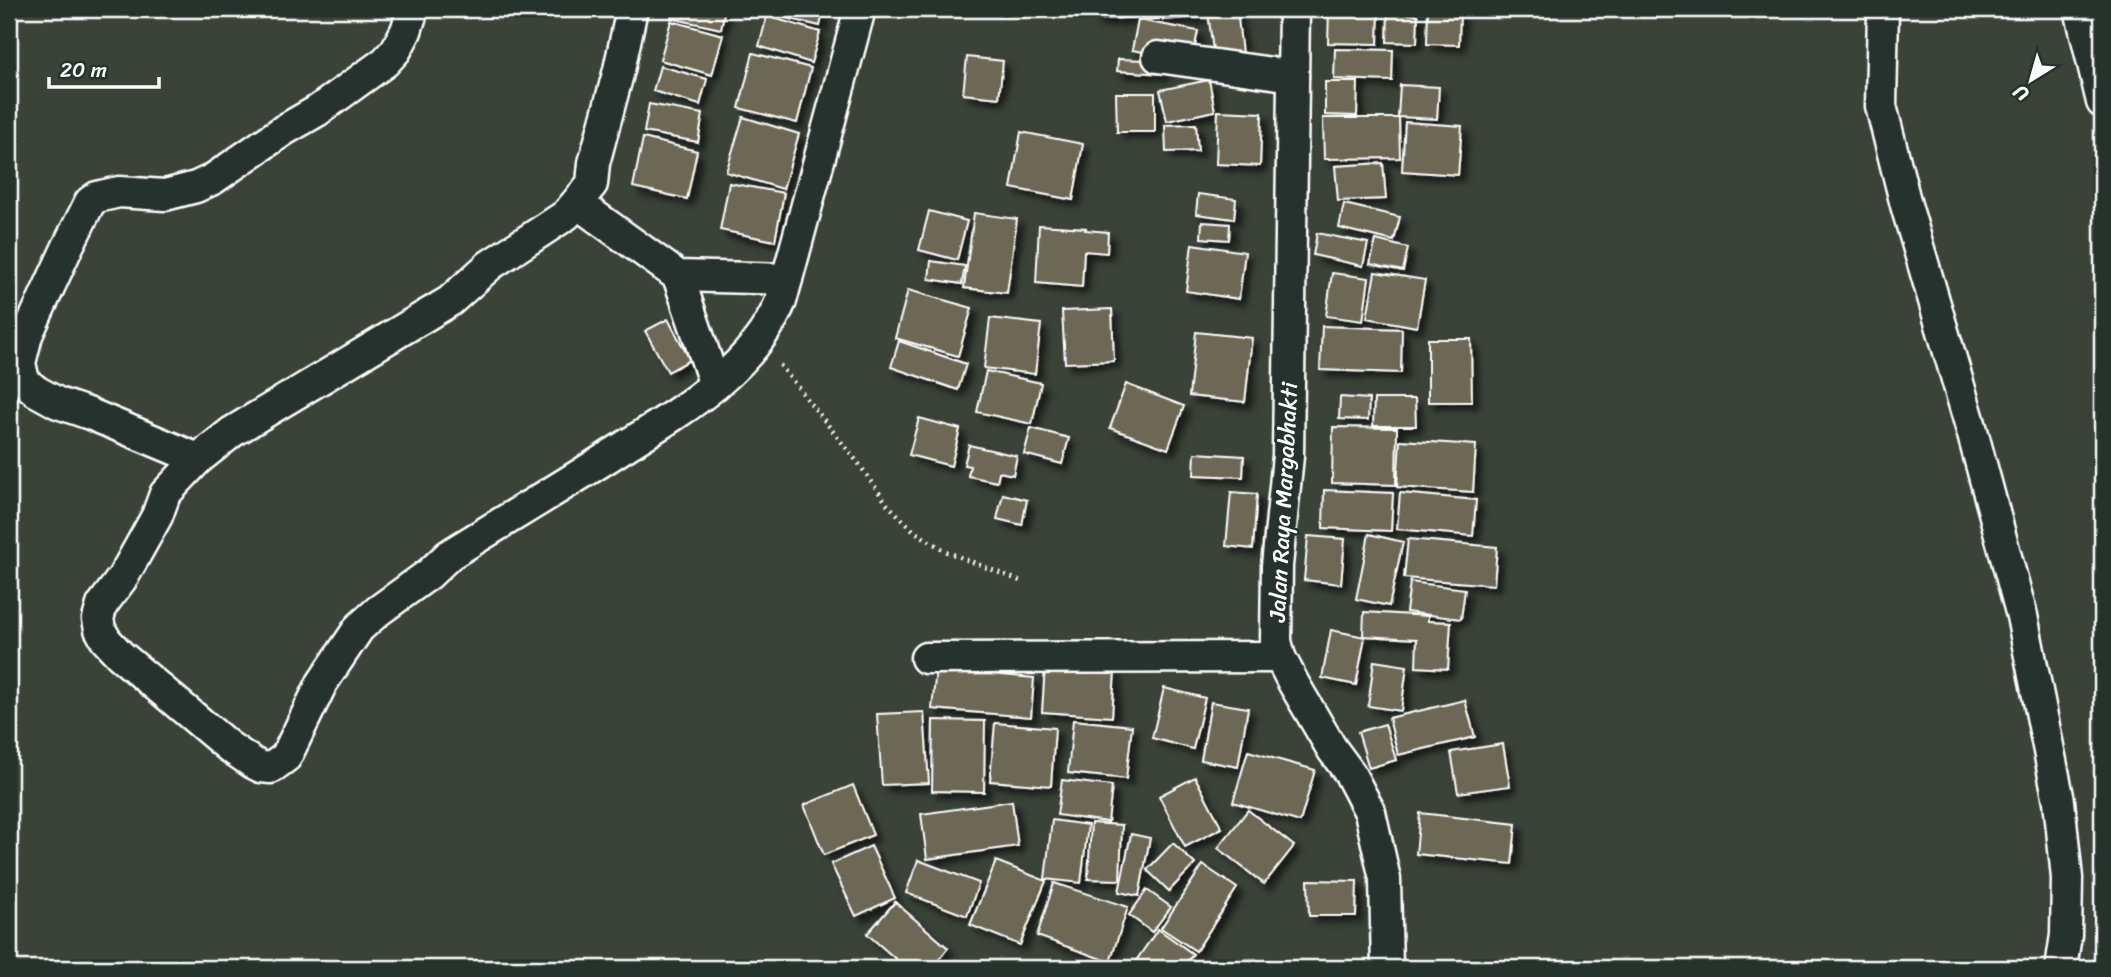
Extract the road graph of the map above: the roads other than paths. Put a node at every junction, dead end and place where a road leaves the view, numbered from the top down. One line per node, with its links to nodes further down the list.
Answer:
1 (413, 9): 14 (street)
2 (632, 9): 10 (street)
3 (859, 9): 12 (street)
4 (1294, 9): 8 (street, Jalan Raya Margabhakti)
5 (1883, 9): 18 (street)
6 (2080, 9): 9 (street)
7 (1158, 57): 8 (street)
8 (1293, 76): 16 (street, Jalan Raya Margabhakti)
9 (2102, 102)
10 (577, 203): 11 (street); 14 (street)
11 (678, 276): 12 (street); 13 (street)
12 (787, 279): 13 (street)
13 (715, 385): 14 (street)
14 (198, 459)
15 (926, 657): 16 (street)
16 (1280, 657): 17 (street, Jalan Raya Margabhakti)
17 (1387, 968)
18 (2061, 968)

